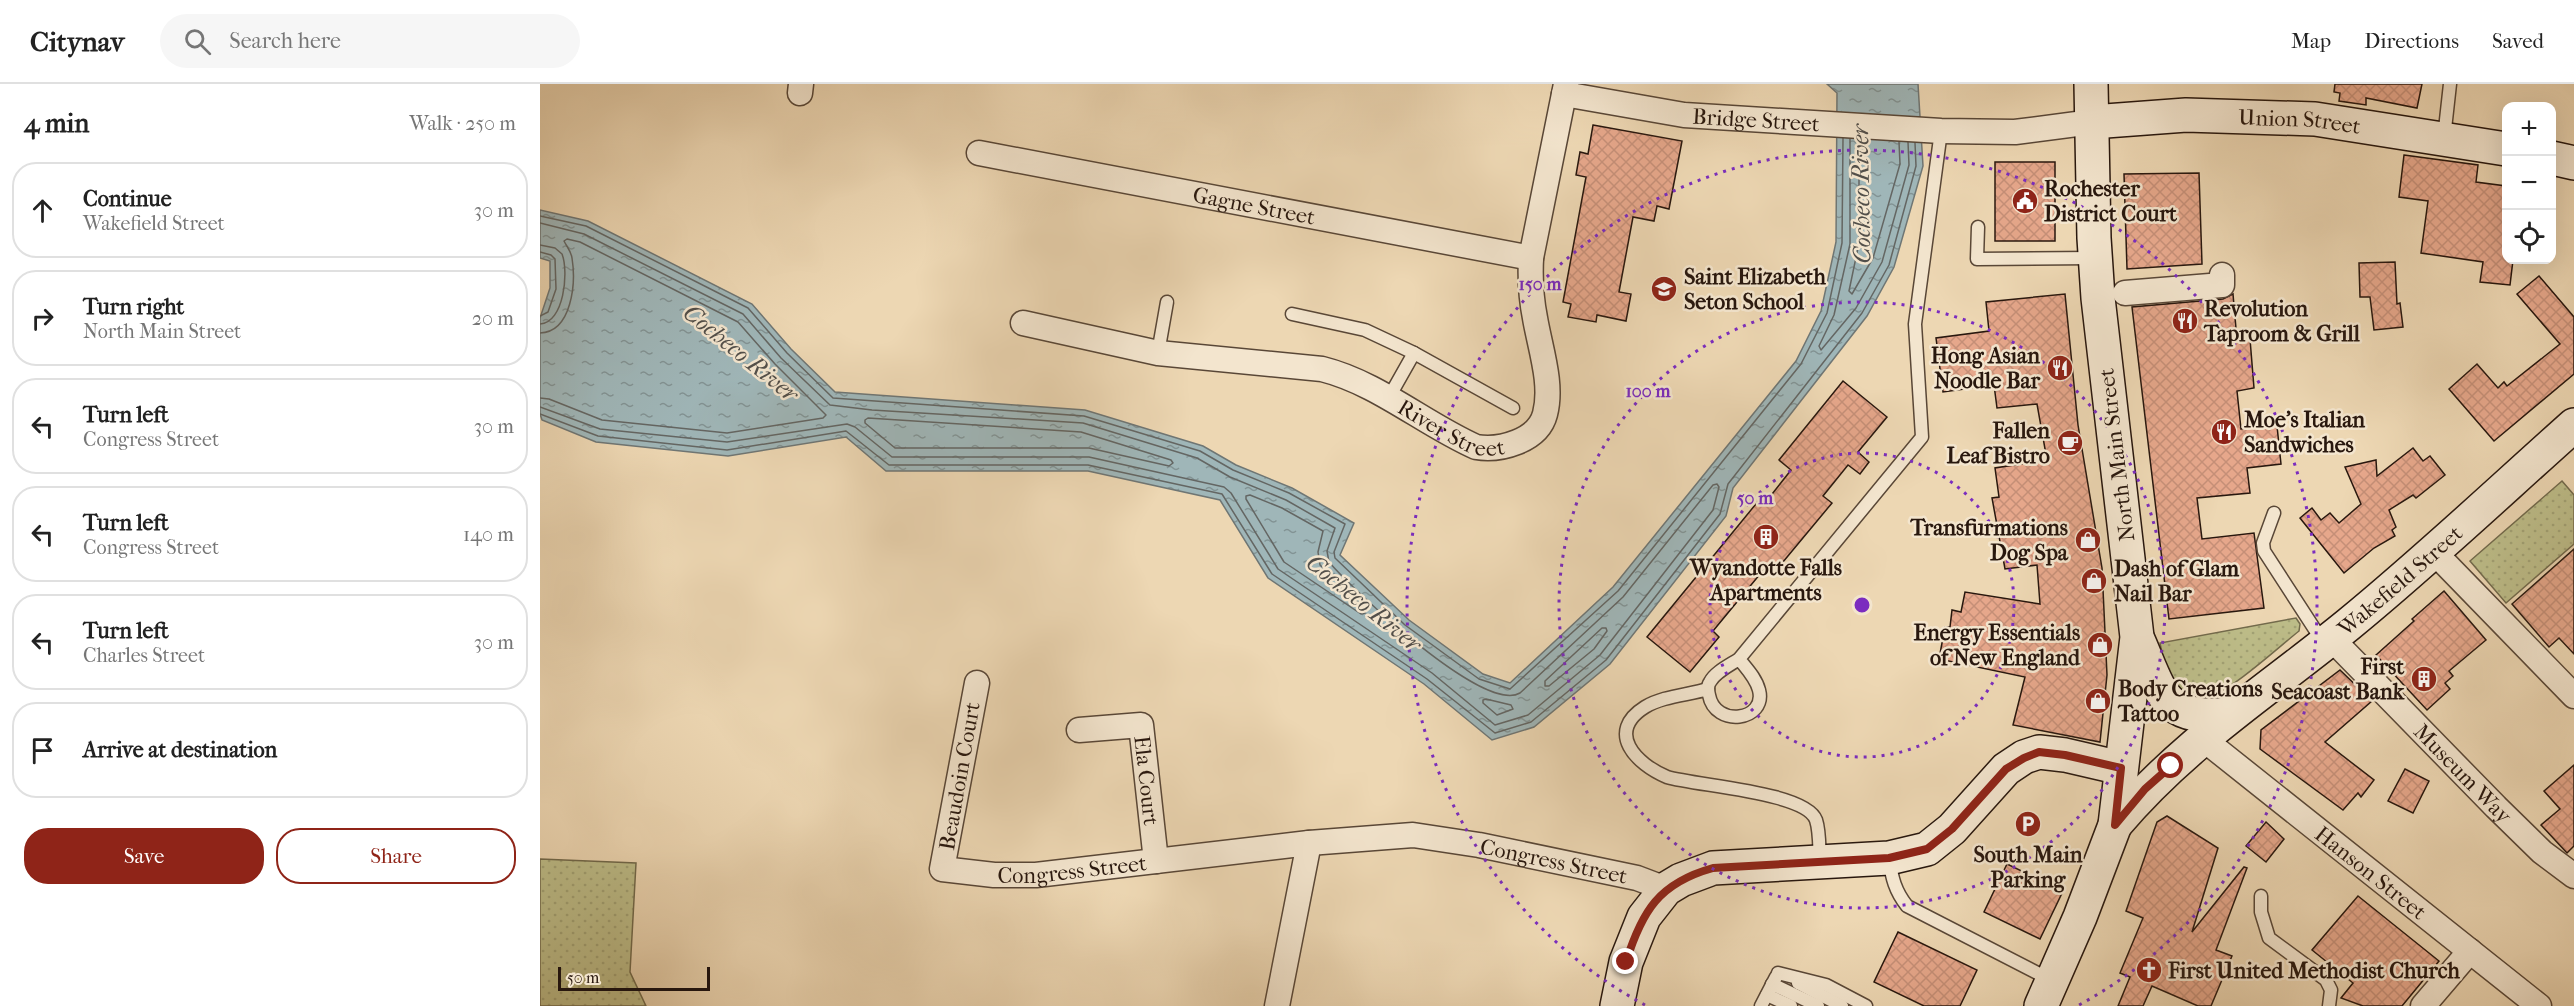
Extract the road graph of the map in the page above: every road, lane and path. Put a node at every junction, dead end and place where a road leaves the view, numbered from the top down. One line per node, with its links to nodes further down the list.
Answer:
1 (2091, 84): 4 (main road, North Main Street)
2 (2450, 84): 6 (lane)
3 (1565, 89): 5 (street, Bridge Street); 12 (street, River Street)
4 (2092, 122): 5 (street, Bridge Street); 6 (main road, Union Street); 13 (main road, North Main Street)
5 (1936, 131): 28 (lane)
6 (2444, 138): 7 (main road, Union Street)
7 (2502, 148)
8 (979, 153): 12 (street, Gagne Street)
9 (2556, 159): 10 (main road)
10 (2574, 163)
11 (1978, 227): 13 (lane)
12 (1531, 258): 21 (street, River Street)
13 (2096, 258): 26 (main road, North Main Street)
14 (2222, 275): 15 (street)
15 (2126, 292)
16 (1167, 302): 19 (lane)
17 (1292, 314): 20 (lane)
18 (1023, 323): 19 (street, River Street)
19 (1158, 353): 21 (street, River Street)
20 (1414, 353): 21 (lane); 22 (lane)
21 (1388, 399)
22 (1513, 408)
23 (2574, 426): 25 (main road, Wakefield Street)
24 (2274, 513): 27 (lane)
25 (2435, 553): 27 (main road, Wakefield Street); 31 (street)
26 (2137, 637): 32 (main road); 35 (main road, North Main Street)
27 (2328, 641): 32 (main road, Wakefield Street); 42 (street, Museum Way)
28 (1739, 659): 30 (lane); 30 (lane)
29 (976, 682): 41 (street, Beaudoin Court)
30 (1708, 689): 40 (lane)
31 (2574, 696)
32 (2231, 714): 34 (main road, Wakefield Street)
33 (1079, 730): 39 (street, Ela Court)
34 (2202, 738): 36 (main road, Wakefield Street); 45 (street, Hanson Street)
35 (2121, 768): 36 (main road, North Main Street); 38 (main road)
36 (2115, 825): 47 (main road)
37 (1309, 843): 39 (street, Congress Street); 43 (street, Congress Street); 49 (street)
38 (1889, 858): 40 (main road); 47 (lane)
39 (1156, 861): 41 (street, Congress Street)
40 (1821, 862): 43 (main road)
41 (942, 868)
42 (2574, 876)
43 (1666, 889): 48 (main road)
44 (2261, 897): 54 (lane)
45 (2470, 951): 55 (street); 56 (street, Hanson Street)
46 (1769, 989): 50 (lane); 51 (lane); 52 (lane); 53 (lane)
47 (2046, 993)
48 (1626, 1002)
49 (1277, 1006)
50 (1791, 1006)
51 (1818, 1006)
52 (1842, 1006)
53 (1866, 1006)
54 (2329, 1006)
55 (2423, 1006)
56 (2539, 1006)

